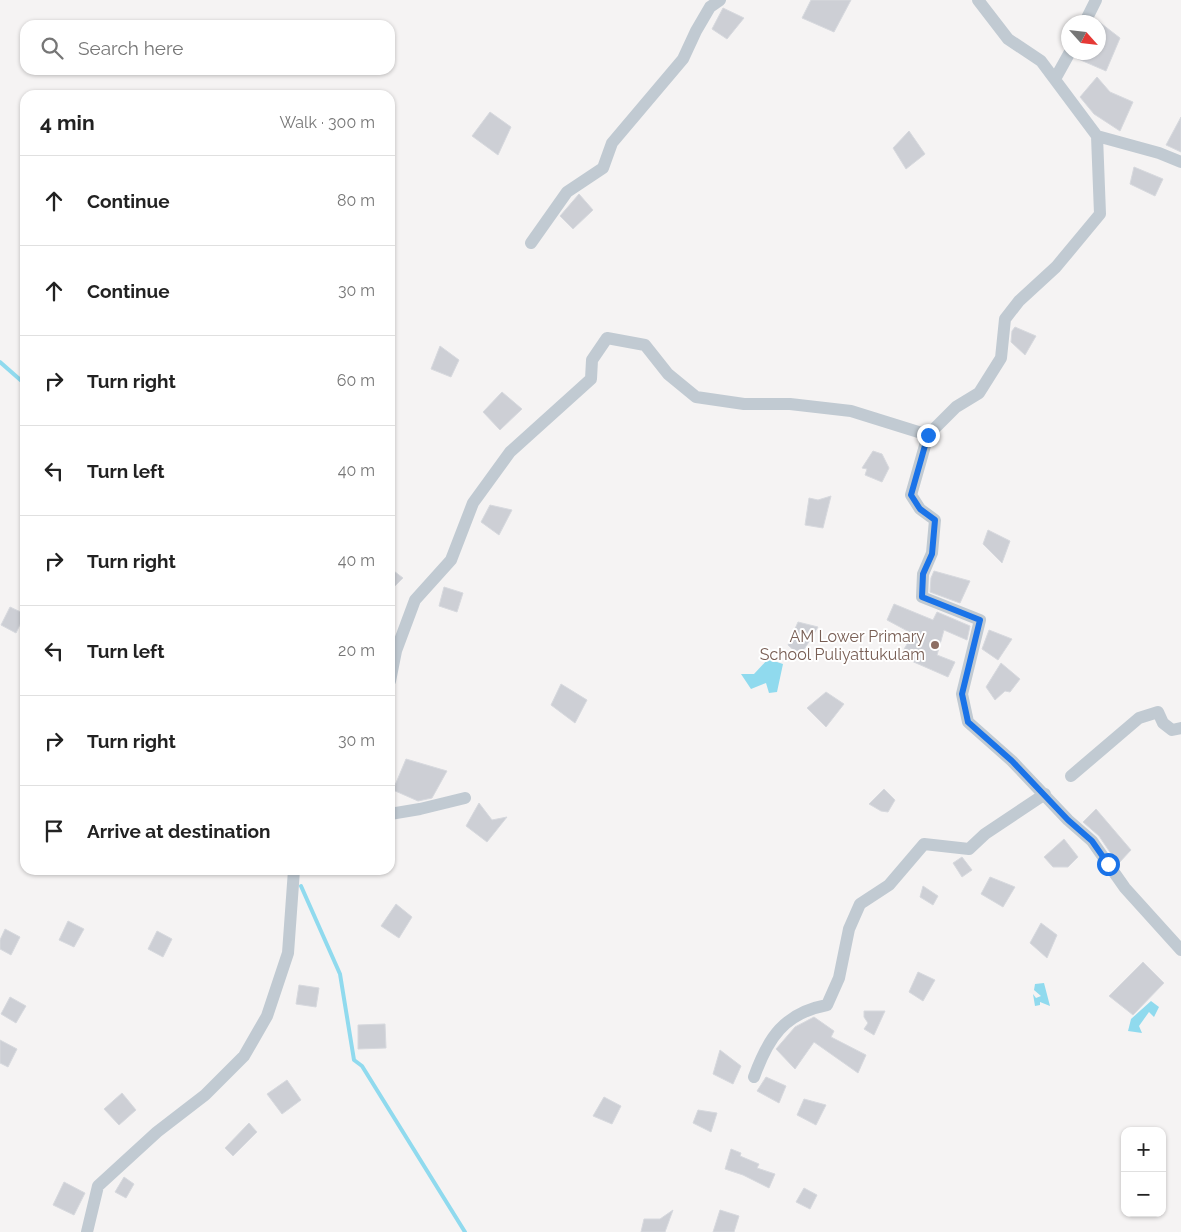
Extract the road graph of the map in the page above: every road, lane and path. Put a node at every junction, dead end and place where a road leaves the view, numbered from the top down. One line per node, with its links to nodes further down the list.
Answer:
1 (720, 0): 9 (street)
2 (978, 0): 6 (street)
3 (1096, 0): 4 (street)
4 (1088, 15)
5 (1066, 60): 6 (street)
6 (1055, 79): 7 (street)
7 (1097, 136): 8 (street); 10 (street)
8 (1181, 162)
9 (531, 243)
10 (928, 435): 11 (street); 14 (street)
11 (395, 656)
12 (1181, 728): 13 (street)
13 (1071, 776)
14 (1045, 794): 18 (street); 19 (street)
15 (465, 798): 16 (street)
16 (395, 809)
17 (294, 875): 20 (street)
18 (1181, 950)
19 (754, 1078)
20 (87, 1232)

